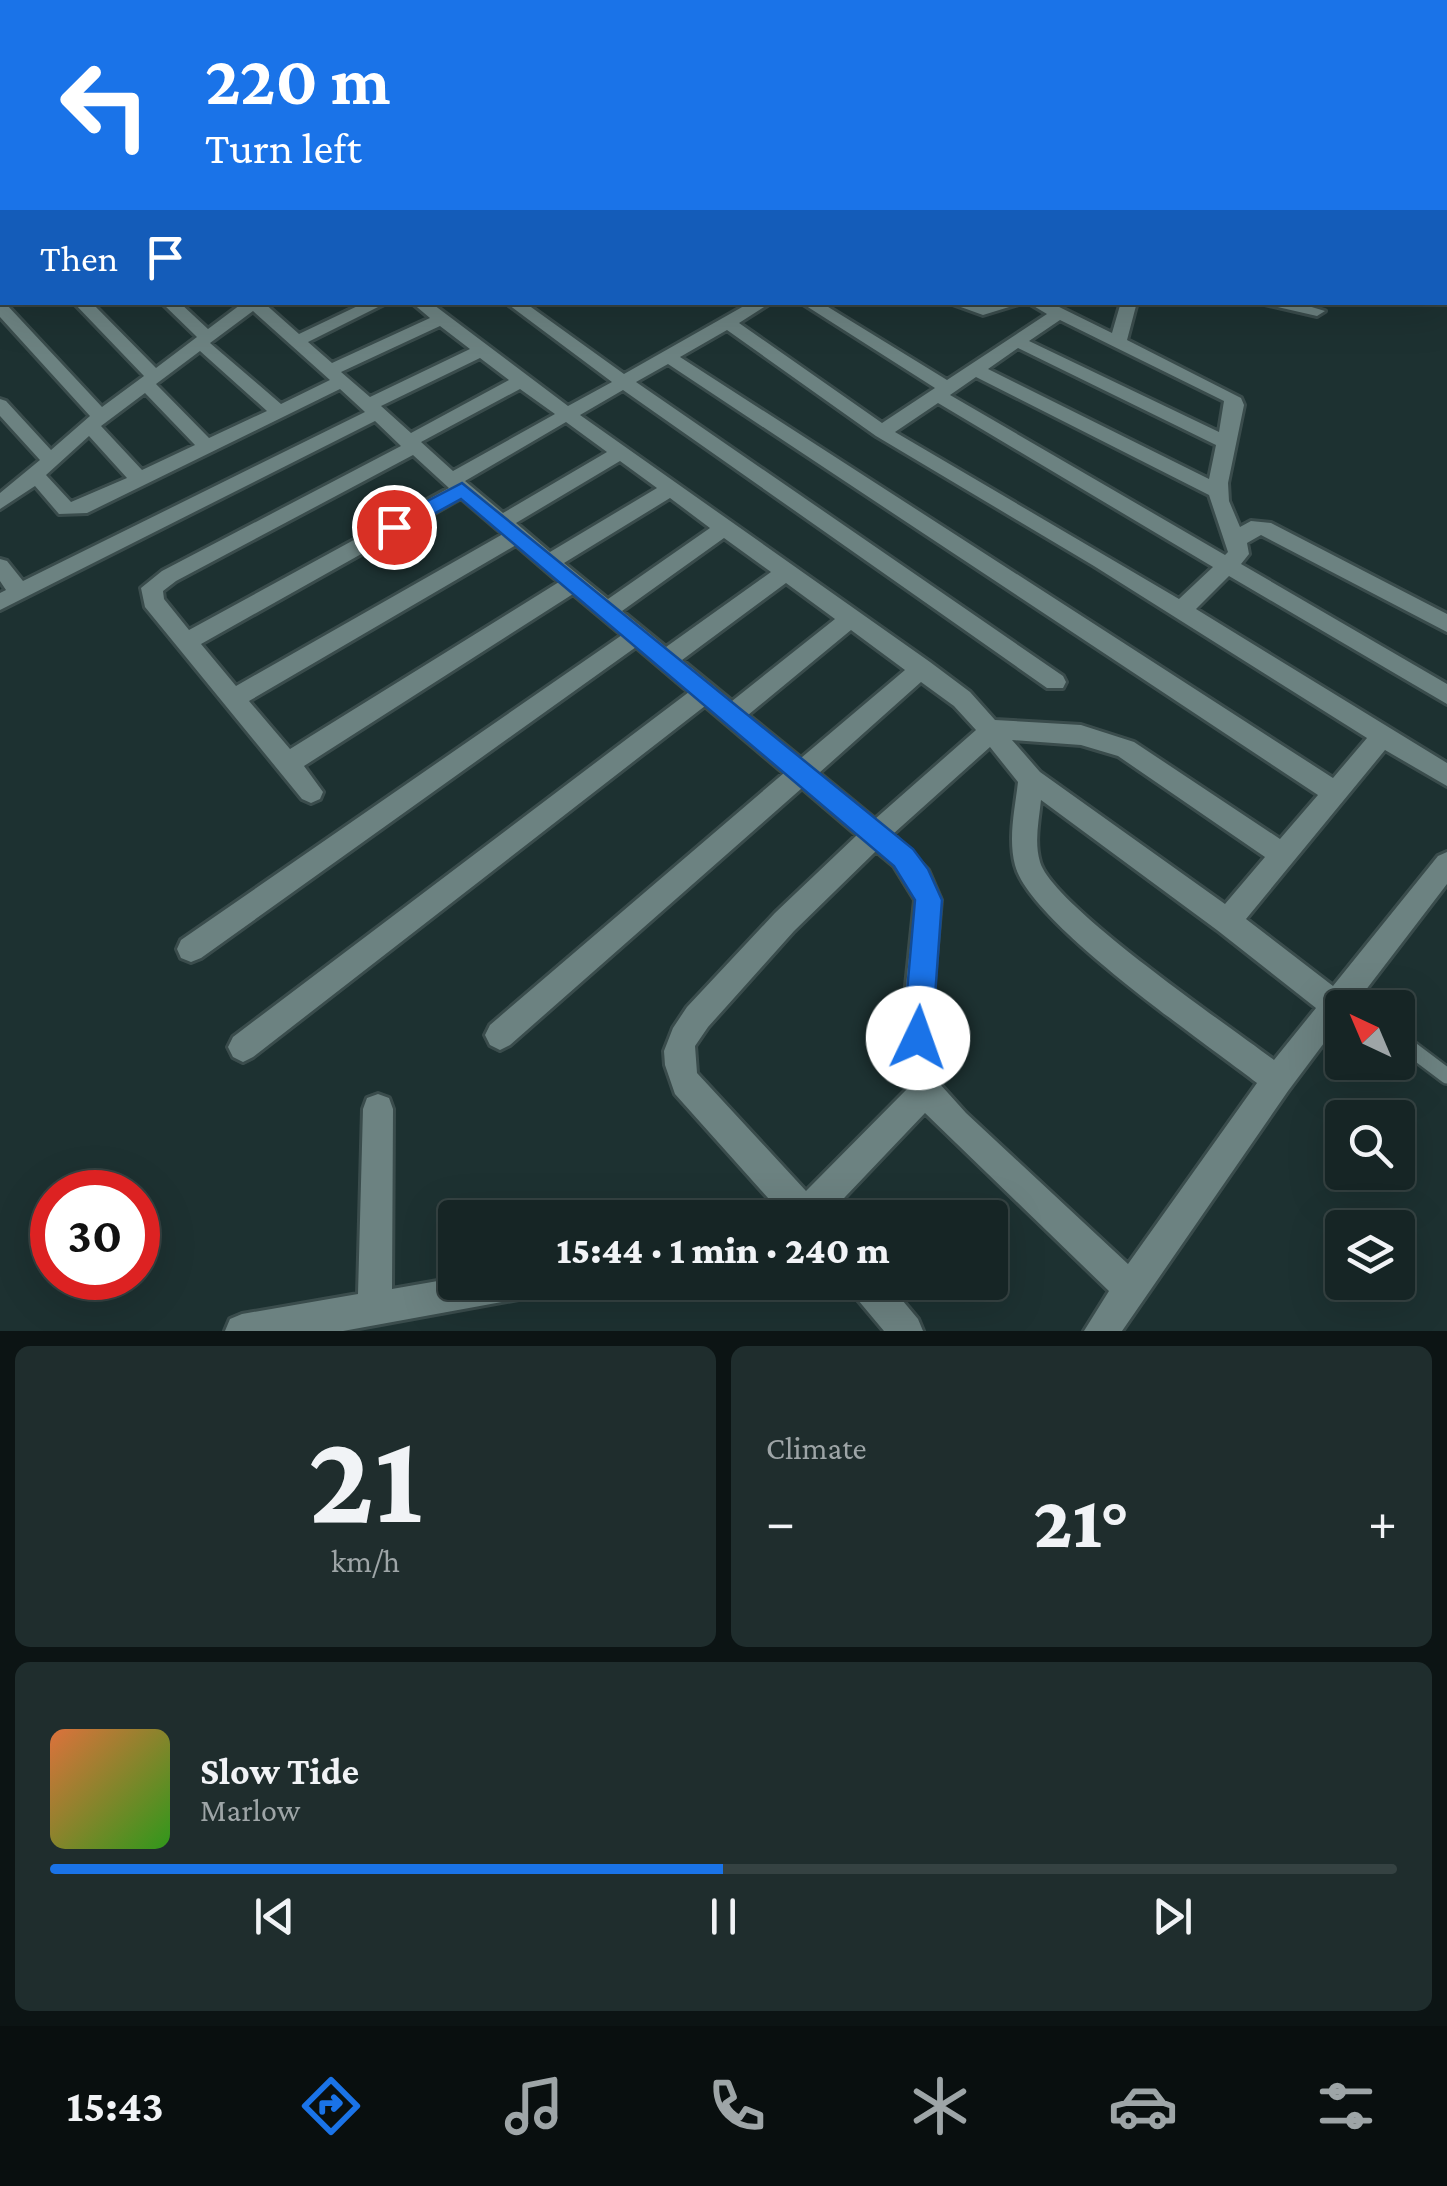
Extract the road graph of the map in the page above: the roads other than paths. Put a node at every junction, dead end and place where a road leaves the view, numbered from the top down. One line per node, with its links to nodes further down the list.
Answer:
1 (84, 305): 32 (street)
2 (172, 305): 24 (street)
3 (251, 305): 24 (street)
4 (256, 305): 25 (street)
5 (342, 305): 20 (street)
6 (374, 305): 20 (street)
7 (423, 305): 22 (street)
8 (517, 305): 34 (street)
9 (758, 305): 23 (street)
10 (813, 305): 18 (street)
11 (838, 305): 18 (street)
12 (966, 305): 13 (street)
13 (1004, 305)
14 (1041, 305): 21 (street)
15 (1127, 305): 27 (street)
16 (1278, 305): 19 (street)
17 (0, 307): 40 (street)
18 (824, 312): 35 (street)
19 (1316, 313)
20 (354, 314): 25 (street)
21 (1058, 314): 26 (street); 27 (street)
22 (441, 319): 28 (street); 31 (street)
23 (726, 322): 29 (street); 41 (street)
24 (204, 341): 32 (street); 37 (street)
25 (296, 342): 31 (street)
26 (1019, 342): 30 (street); 42 (street)
27 (1118, 342): 42 (street)
28 (480, 350): 33 (street); 36 (street)
29 (669, 357): 34 (street); 82 (street)
30 (976, 370): 35 (street); 51 (street)
31 (335, 376): 36 (street); 37 (street)
32 (151, 381): 40 (street); 43 (street)
33 (520, 382): 39 (street); 44 (street)
34 (624, 383): 39 (street); 70 (street)
35 (942, 392): 41 (street); 58 (street)
36 (372, 409): 44 (street); 61 (street)
37 (278, 411): 43 (street)
38 (4, 414): 46 (street)
39 (568, 415): 45 (street); 49 (street)
40 (96, 421): 46 (street); 48 (street)
41 (882, 432): 62 (street)
42 (1228, 444): 51 (street)
43 (205, 445): 48 (street)
44 (411, 445): 49 (street); 67 (street)
45 (622, 452): 50 (street); 53 (street)
46 (50, 459): 47 (street)
47 (35, 475): 48 (street); 52 (street)
48 (138, 478)
49 (457, 485): 53 (street); 67 (street)
50 (672, 488): 54 (street); 56 (street)
51 (1218, 492): 55 (street)
52 (0, 502)
53 (510, 528): 56 (street); 73 (street)
54 (724, 528): 59 (street); 63 (street)
55 (1239, 539): 58 (street); 65 (street)
56 (549, 562): 60 (street)
57 (0, 566): 61 (street)
58 (1229, 566): 62 (street); 72 (street)
59 (786, 572): 64 (street); 68 (street)
60 (574, 583): 63 (street); 77 (street)
61 (10, 597)
62 (1182, 610): 76 (street)
63 (606, 611): 66 (street)
64 (851, 618): 69 (street); 74 (street)
65 (1447, 624)
66 (635, 636): 68 (street); 87 (street)
67 (189, 640): 73 (street)
68 (665, 660): 71 (street)
69 (922, 668): 75 (street); 78 (street)
70 (1055, 682)
71 (705, 693): 74 (street); 92 (street)
72 (1447, 695)
73 (236, 698): 77 (street)
74 (732, 716): 78 (street)
75 (993, 729): 80 (street); 83 (street); 84 (street)
76 (1383, 736): 79 (street); 82 (street)
77 (288, 762): 81 (street)
78 (799, 772): 83 (street); 91 (street)
79 (1447, 776)
80 (1031, 779): 86 (street); 95 (street)
81 (312, 792)
82 (1334, 792): 84 (street)
83 (877, 834): 96 (street); 98 (street)
84 (1281, 854): 86 (street)
85 (1447, 864): 89 (street)
86 (1227, 921): 88 (street)
87 (191, 949)
88 (1325, 990)
89 (1355, 990)
90 (1325, 1026): 95 (street)
91 (500, 1036)
92 (243, 1047)
93 (1415, 1052): 94 (lane)
94 (1447, 1076)
95 (1277, 1080): 100 (street)
96 (926, 1091): 99 (street); 100 (street)
97 (378, 1109): 103 (street)
98 (791, 1200)
99 (822, 1200)
100 (1130, 1289): 106 (street)
101 (438, 1298): 103 (street)
102 (880, 1300): 105 (street)
103 (375, 1309): 104 (street)
104 (242, 1331)
105 (906, 1331)
106 (1101, 1331)

